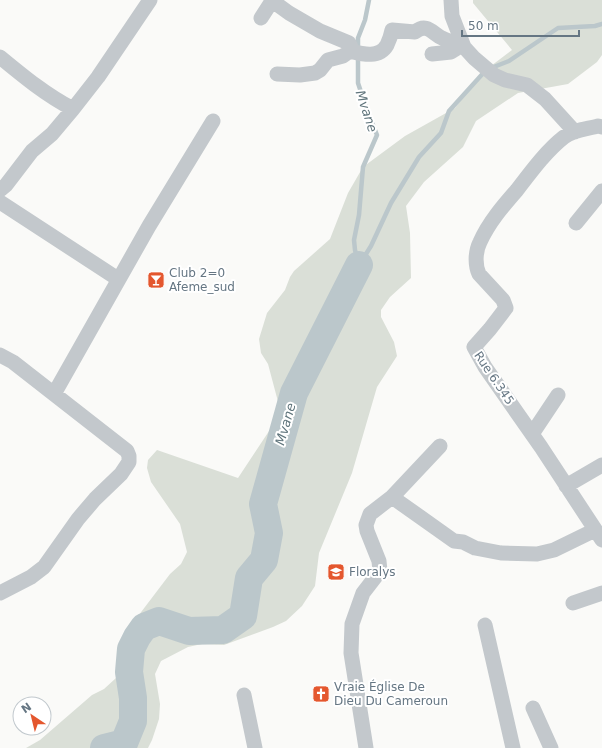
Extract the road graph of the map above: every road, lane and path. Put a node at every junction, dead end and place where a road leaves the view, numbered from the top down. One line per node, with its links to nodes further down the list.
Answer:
1 (150, 0): 10 (street)
2 (451, 0): 5 (street)
3 (271, 1): 4 (street); 6 (street)
4 (261, 18)
5 (462, 47): 6 (street); 7 (street); 13 (street)
6 (350, 51): 9 (street)
7 (432, 54)
8 (0, 56): 10 (street)
9 (277, 74)
10 (73, 109): 14 (street)
11 (213, 121): 18 (street)
12 (602, 127): 13 (street, Rue 6.345)
13 (575, 132): 22 (street, Rue 6.345)
14 (0, 190)
15 (602, 191): 17 (street)
16 (0, 202): 18 (street)
17 (576, 223)
18 (118, 279): 20 (street)
19 (0, 355): 20 (street)
20 (54, 394): 28 (street)
21 (558, 395): 22 (street)
22 (532, 434): 25 (street, Rue 6.345)
23 (440, 446): 26 (street)
24 (602, 465): 25 (street)
25 (566, 486): 27 (street, Rue 6.345)
26 (392, 497): 27 (street); 35 (street)
27 (599, 535)
28 (0, 593)
29 (602, 593): 30 (street)
30 (573, 602)
31 (485, 626): 36 (street)
32 (244, 695): 34 (street)
33 (533, 708): 37 (street)
34 (255, 748)
35 (366, 748)
36 (513, 748)
37 (551, 748)

